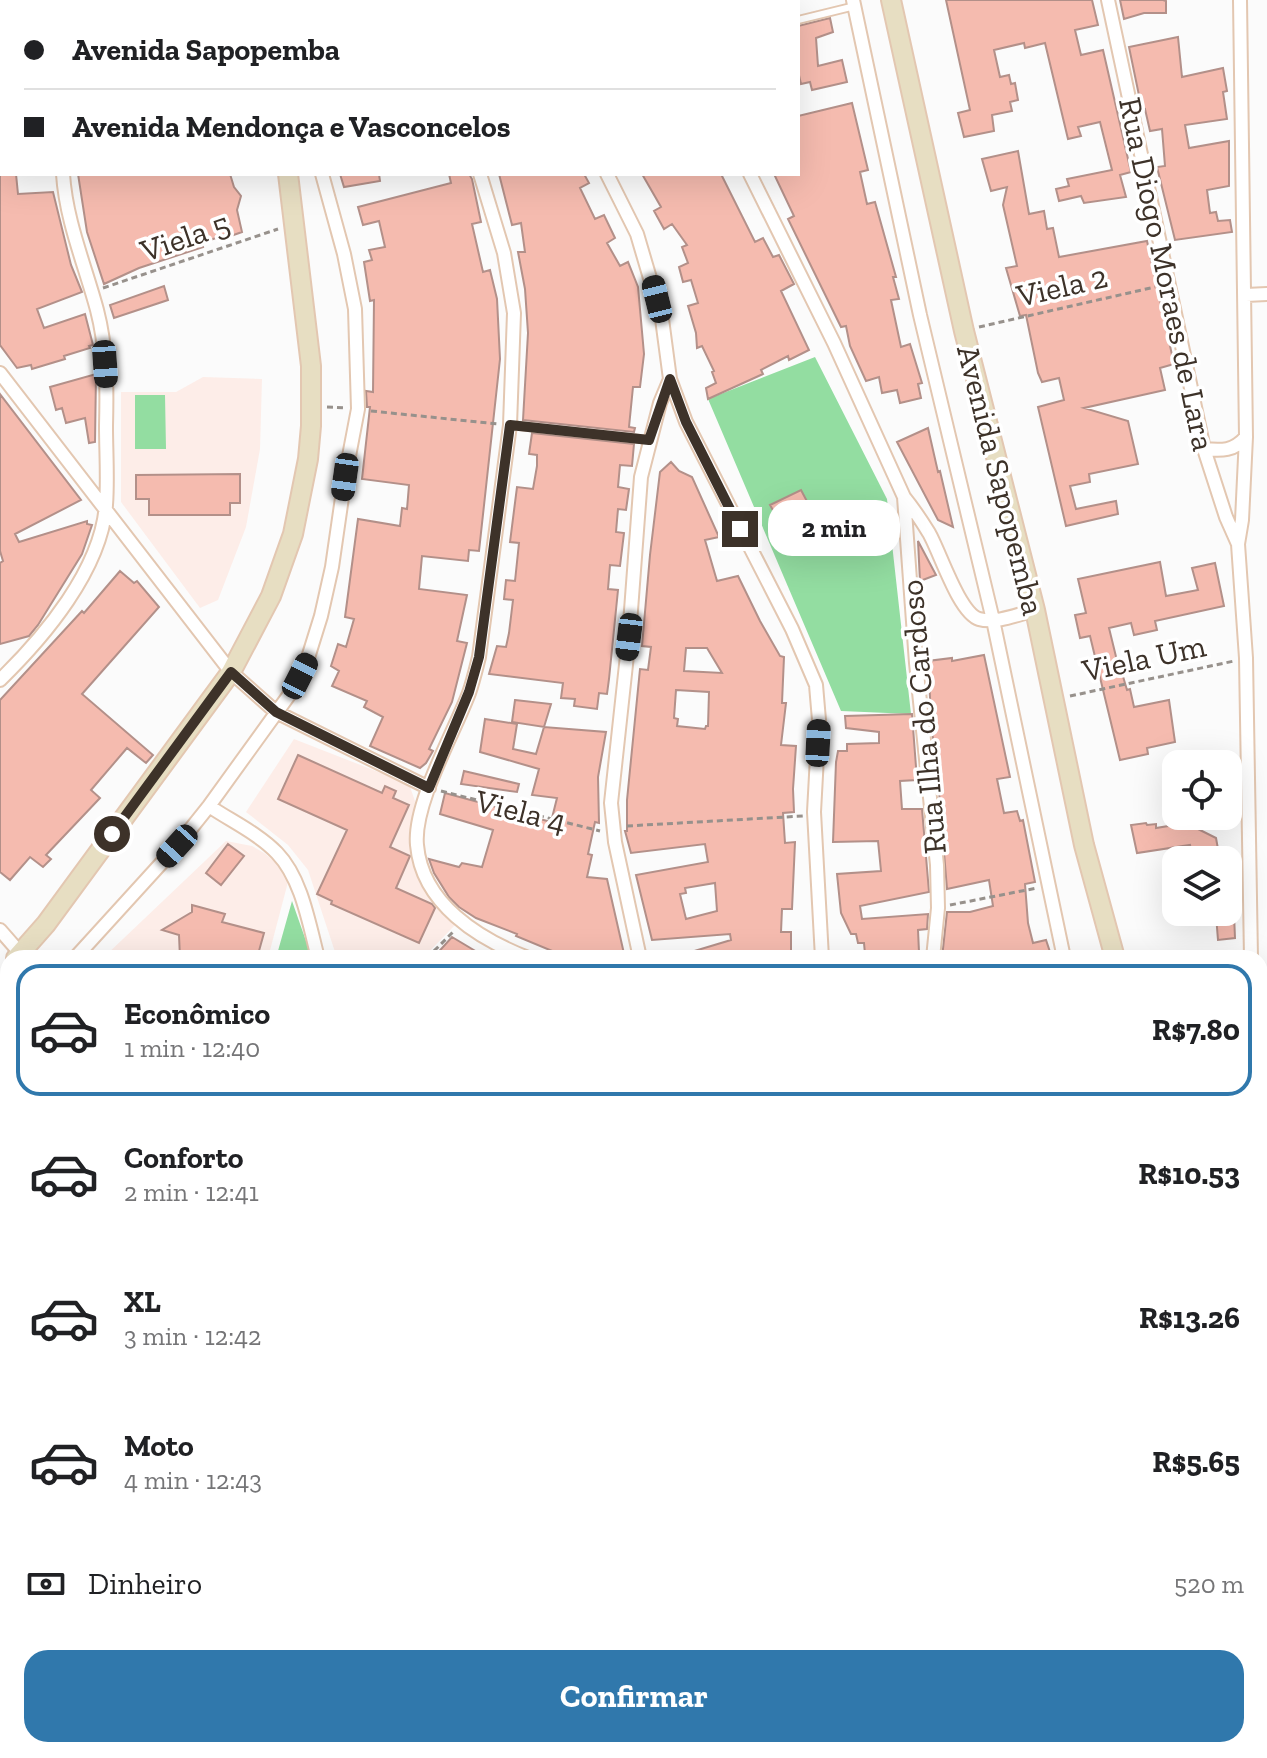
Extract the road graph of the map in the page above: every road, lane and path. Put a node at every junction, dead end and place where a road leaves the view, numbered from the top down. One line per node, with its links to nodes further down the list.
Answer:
1 (891, 0): 17 (main road, Avenida Sapopemba)
2 (1108, 0): 13 (street, Rua Diogo Moraes de Lara)
3 (1240, 0): 16 (street)
4 (854, 3): 5 (lane); 30 (street, Avenida Sapopemba)
5 (800, 19)
6 (63, 176): 14 (street)
7 (288, 176): 12 (main road)
8 (323, 176): 21 (street)
9 (481, 176): 22 (street)
10 (608, 176): 19 (street)
11 (751, 176): 26 (street, Rua Ilha do Cardoso)
12 (293, 224): 14 (path, Viela 5); 20 (main road)
13 (1170, 284): 17 (path, Viela 2); 25 (street, Rua Diogo Moraes de Lara)
14 (91, 292): 27 (street)
15 (1267, 294): 16 (street)
16 (1246, 295): 23 (street)
17 (964, 331): 29 (main road, Avenida Sapopemba)
18 (0, 373): 27 (street)
19 (670, 379): 24 (street); 38 (street)
20 (311, 406): 21 (path); 32 (main road)
21 (358, 409): 22 (path); 35 (street)
22 (510, 425): 24 (lane); 36 (street)
23 (1246, 437): 25 (street); 28 (street)
24 (649, 440): 39 (street)
25 (1204, 449): 28 (street, Rua Diogo Moraes de Lara)
26 (904, 497): 30 (street); 41 (street, Rua Ilha do Cardoso)
27 (106, 508): 32 (street); 33 (street)
28 (1238, 544): 31 (street)
29 (1035, 610): 30 (street); 34 (main road, Avenida Sapopemba)
30 (993, 620): 40 (street, Avenida Sapopemba)
31 (1246, 658): 34 (path, Viela Um); 55 (street)
32 (231, 672): 35 (street); 45 (main road)
33 (0, 680)
34 (1052, 700): 54 (main road, Avenida Sapopemba)
35 (276, 712): 36 (street); 37 (street)
36 (429, 788): 39 (path, Viela 4); 42 (street)
37 (209, 806): 46 (street); 47 (street)
38 (814, 815): 39 (path, Viela 4); 51 (street)
39 (613, 827): 50 (street)
40 (1049, 886): 41 (path); 53 (street, Avenida Sapopemba)
41 (938, 908): 52 (street, Rua Ilha do Cardoso)
42 (462, 923): 48 (path); 49 (street)
43 (0, 930): 44 (street)
44 (10, 950)
45 (23, 950)
46 (82, 950)
47 (316, 950)
48 (435, 950)
49 (510, 950)
50 (638, 950)
51 (822, 950)
52 (934, 950)
53 (1062, 950)
54 (1113, 950)
55 (1251, 950)

